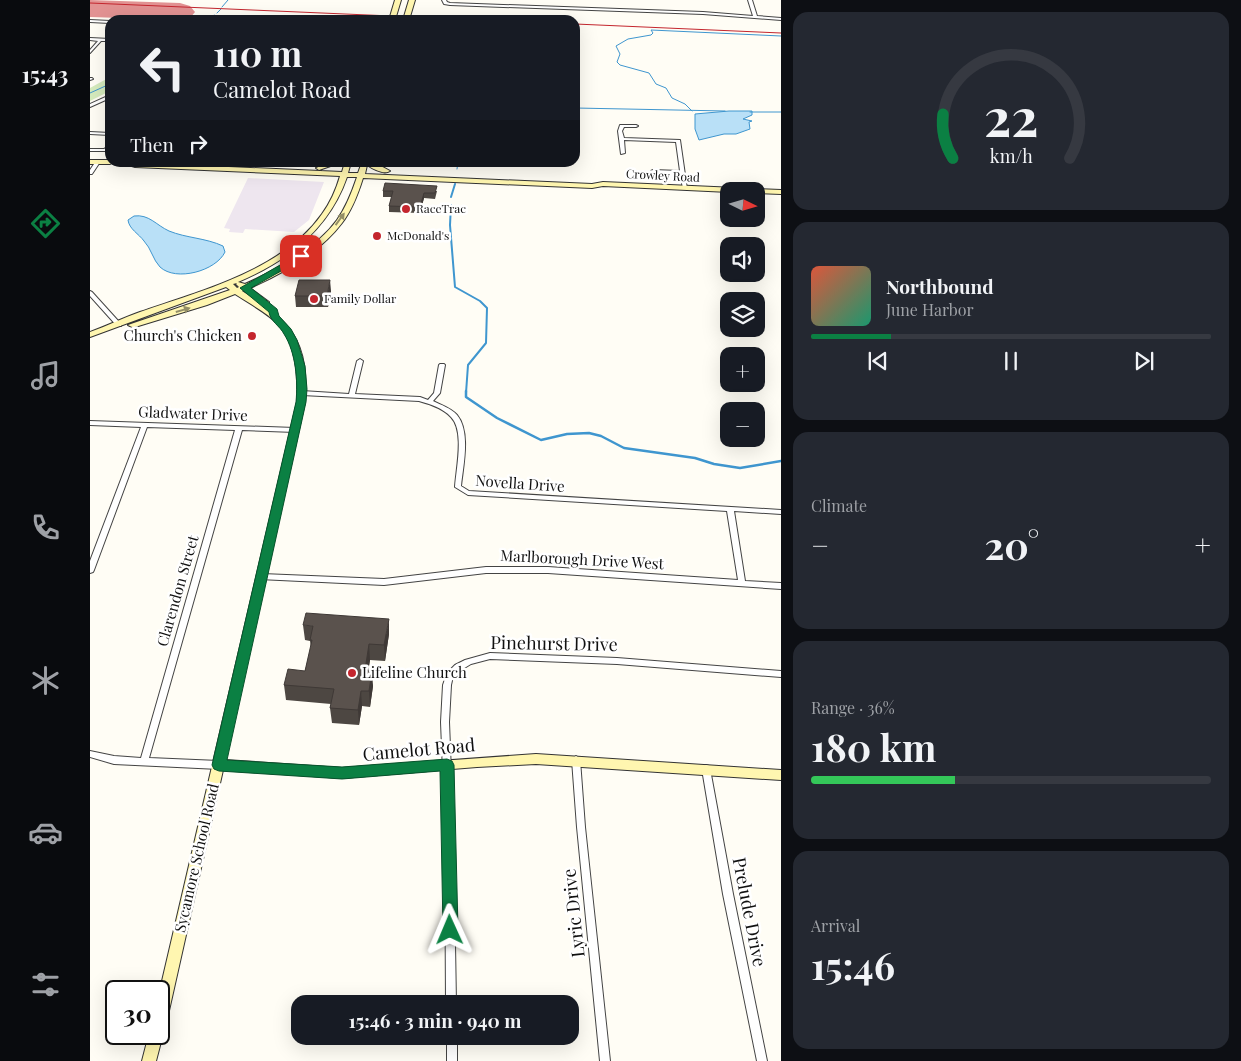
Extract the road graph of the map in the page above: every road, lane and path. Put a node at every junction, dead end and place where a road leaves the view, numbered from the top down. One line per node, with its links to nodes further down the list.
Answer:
1 (398, 0): 7 (main road)
2 (412, 0): 8 (main road)
3 (444, 0): 6 (street)
4 (577, 0): 6 (street)
5 (750, 0): 9 (street)
6 (577, 8): 9 (street)
7 (394, 15)
8 (408, 15)
9 (755, 17): 10 (street)
10 (781, 20)
11 (90, 21): 12 (street)
12 (105, 22)
13 (90, 40): 14 (street)
14 (100, 40): 15 (street); 16 (street)
15 (105, 40)
16 (90, 52)
17 (105, 98): 18 (street)
18 (90, 106)
19 (636, 126): 22 (street)
20 (90, 133): 21 (street)
21 (105, 134)
22 (622, 139): 25 (street); 37 (street)
23 (90, 150): 24 (street)
24 (105, 150)
25 (623, 153)
26 (94, 162): 36 (street)
27 (169, 167): 39 (main road, Crowley Road)
28 (292, 167): 32 (main road, Crowley Road)
29 (322, 167): 32 (main road)
30 (364, 167): 38 (main road)
31 (374, 167): 34 (main road)
32 (319, 168): 33 (main road, Crowley Road)
33 (346, 169): 38 (main road, Crowley Road); 39 (main road, Crowley Road); 45 (main road)
34 (387, 171): 38 (main road, Crowley Road); 42 (main road, Crowley Road)
35 (653, 171): 37 (street)
36 (90, 173)
37 (682, 173): 44 (street)
38 (361, 174): 40 (main road, Crowley Road); 46 (main road)
39 (314, 175): 45 (main road)
40 (395, 178): 41 (main road); 42 (main road, Crowley Road)
41 (373, 183)
42 (603, 184): 44 (main road, Crowley Road)
43 (364, 187): 46 (main road)
44 (685, 188): 47 (main road, Crowley Road)
45 (339, 191): 48 (main road)
46 (355, 192): 49 (main road, one-way to 46)
47 (781, 192)
48 (321, 221): 49 (main road); 50 (main road)
49 (322, 239): 50 (main road); 52 (main road)
50 (298, 243): 51 (main road)
51 (231, 282): 52 (main road, Sycamore School Road); 54 (main road)
52 (241, 290): 54 (main road, one-way to 52); 58 (main road, Sycamore School Road)
53 (90, 293): 54 (street)
54 (119, 325): 55 (main road)
55 (90, 335)
56 (360, 361): 59 (street)
57 (442, 365): 60 (street)
58 (302, 393): 59 (street, Novella Drive); 64 (main road, Sycamore School Road)
59 (352, 394): 60 (street, Novella Drive)
60 (429, 402): 65 (street, Novella Drive)
61 (90, 422): 62 (street, Gladwater Drive)
62 (145, 424): 63 (street, Gladwater Drive); 67 (street)
63 (239, 428): 64 (street, Gladwater Drive); 74 (street, Clarendon Street)
64 (295, 430): 68 (main road, Sycamore School Road)
65 (730, 509): 66 (street, Novella Drive); 69 (street)
66 (781, 512)
67 (90, 570)
68 (262, 577): 69 (street, Marlborough Drive West); 75 (main road, Sycamore School Road)
69 (742, 583): 70 (street, Marlborough Drive West)
70 (781, 586)
71 (781, 674): 76 (street, Pinehurst Drive)
72 (90, 754): 74 (street, Camelot Road)
73 (576, 760): 76 (main road, Camelot Road); 77 (main road, Camelot Road); 85 (street, Lyric Drive)
74 (144, 762): 75 (street, Camelot Road)
75 (219, 765): 76 (main road, Camelot Road); 79 (main road, Sycamore School Road)
76 (447, 765): 80 (street, Pinehurst Drive)
77 (706, 769): 78 (main road, Camelot Road); 86 (street, Prelude Drive)
78 (781, 775)
79 (169, 980)
80 (452, 995)
81 (153, 1045): 83 (main road)
82 (452, 1045): 84 (street)
83 (149, 1061)
84 (452, 1061)
85 (605, 1061)
86 (762, 1061)

